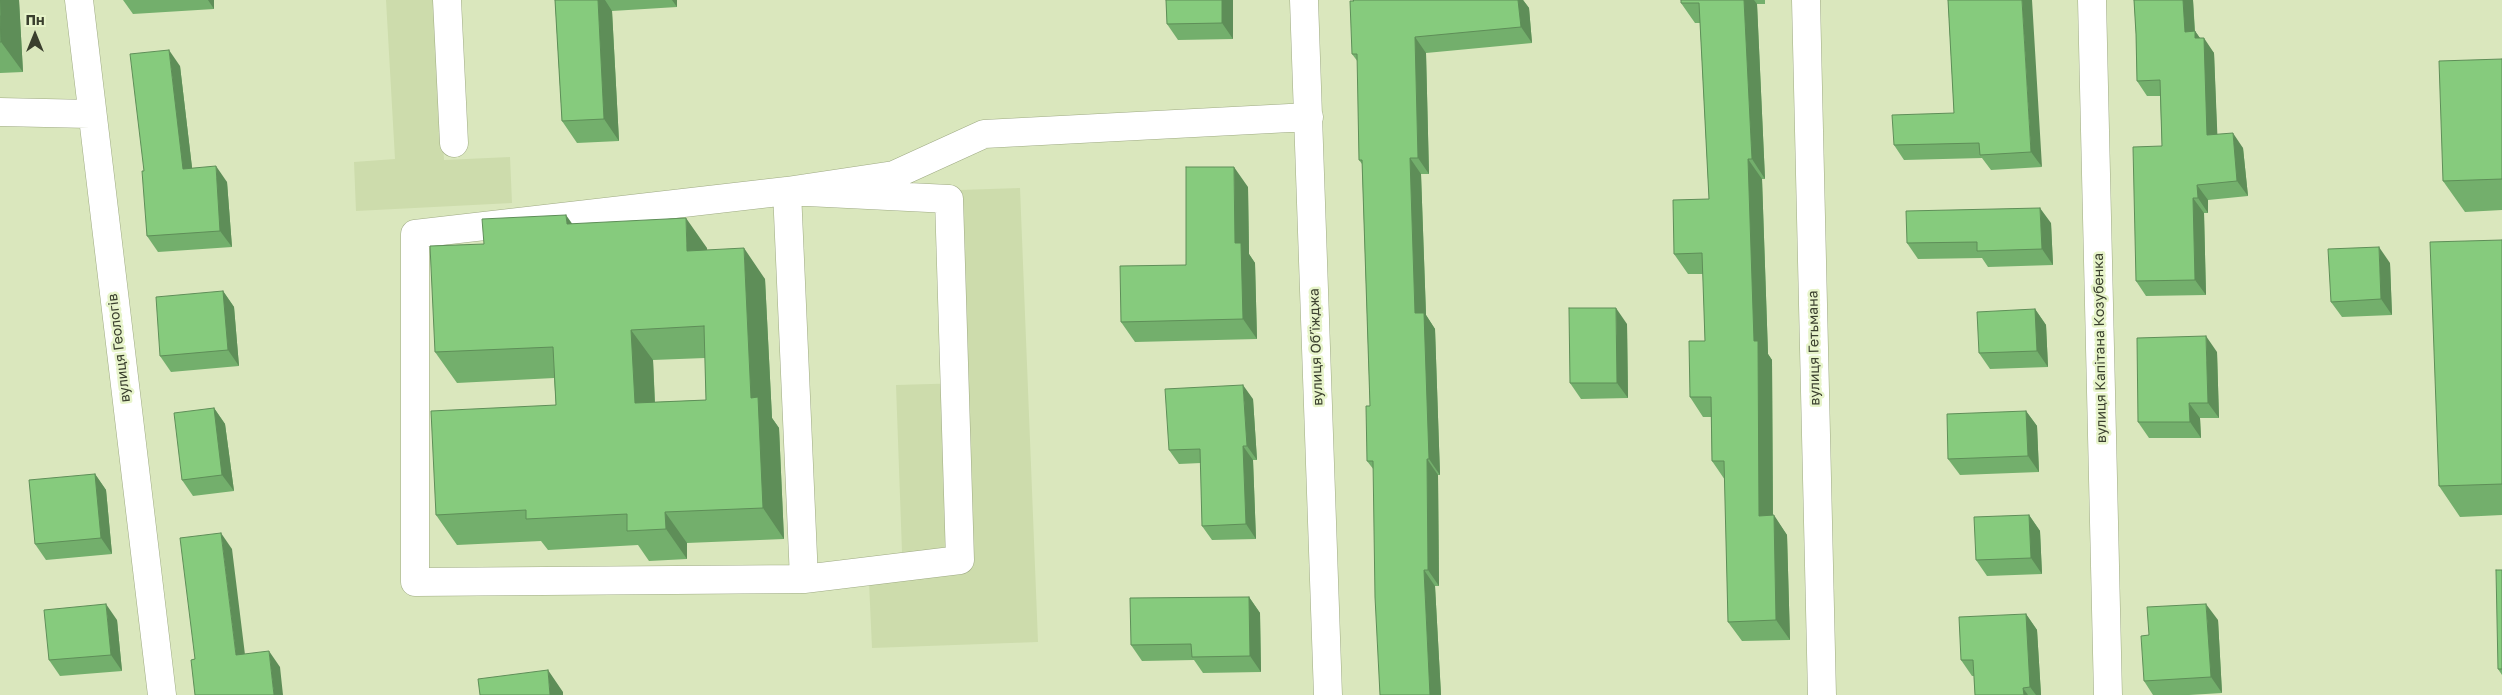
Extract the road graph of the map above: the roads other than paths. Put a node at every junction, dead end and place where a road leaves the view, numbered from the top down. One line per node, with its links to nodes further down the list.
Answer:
1 (79, 0): 7 (street, вулиця Геологів)
2 (448, 0): 9 (street)
3 (1304, 0): 8 (street, вулиця Обʼїжджа)
4 (1806, 0): 14 (street, вулиця Гетьмана)
5 (2092, 0): 15 (street, вулиця Капітана Козубенка)
6 (0, 112): 7 (street)
7 (90, 114): 12 (street, вулиця Геологів)
8 (1309, 118): 10 (street); 13 (street, вулиця Обʼїжджа)
9 (454, 143)
10 (788, 191): 11 (street); 11 (street); 11 (street)
11 (804, 578)
12 (162, 695)
13 (1328, 695)
14 (1822, 695)
15 (2108, 695)

